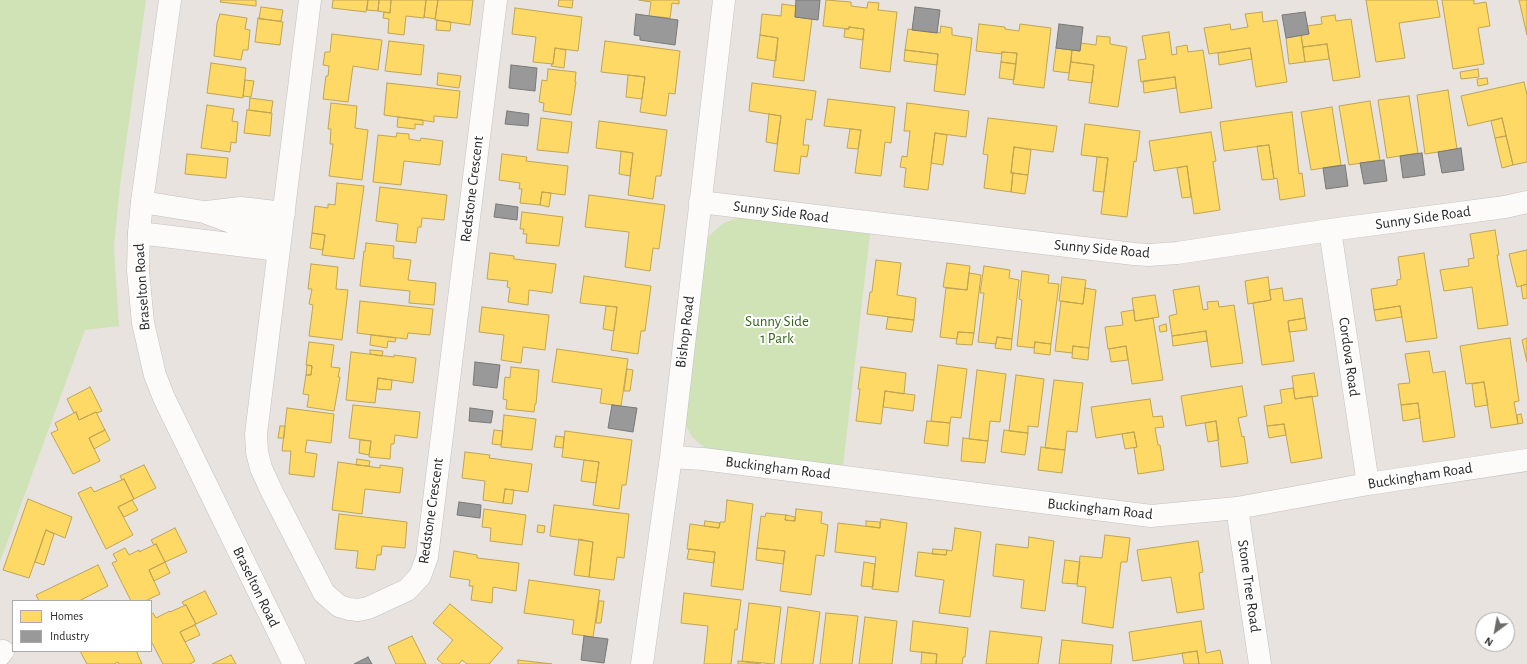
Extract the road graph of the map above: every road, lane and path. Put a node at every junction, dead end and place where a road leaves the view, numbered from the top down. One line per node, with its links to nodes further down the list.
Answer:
1 (170, 0): 5 (street, Braselton Road)
2 (310, 0): 9 (street, Redstone Crescent)
3 (496, 0): 12 (street, Redstone Crescent)
4 (724, 0): 6 (street, Bishop Road)
5 (142, 202): 8 (street); 11 (street, Braselton Road)
6 (700, 202): 10 (street, Sunny Side Road); 13 (street, Bishop Road)
7 (1527, 202): 10 (street, Sunny Side Road)
8 (204, 212): 9 (street); 12 (street)
9 (284, 213): 12 (street, Redstone Crescent)
10 (1330, 230): 15 (street, Cordova Road)
11 (139, 233): 12 (street); 17 (street, Braselton Road)
12 (280, 242)
13 (671, 457): 16 (street, Buckingham Road); 18 (street, Bishop Road)
14 (1527, 460): 15 (street, Buckingham Road)
15 (1368, 484): 16 (street, Buckingham Road)
16 (1237, 508): 19 (street, Stone Tree Road)
17 (294, 664)
18 (642, 664)
19 (1260, 664)

